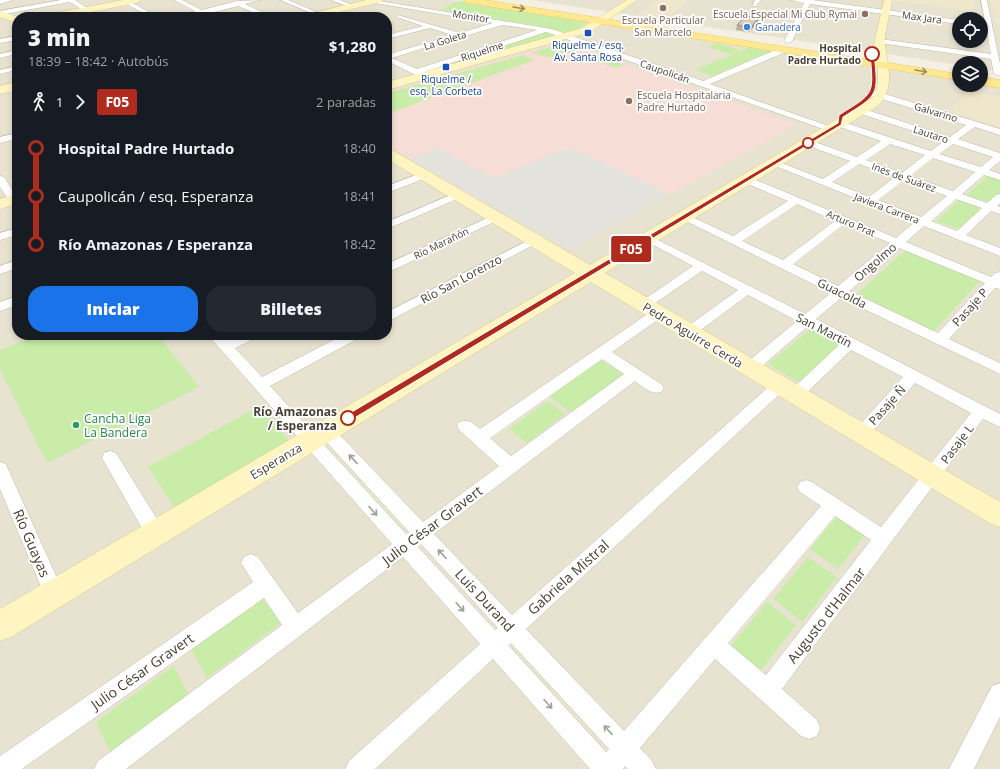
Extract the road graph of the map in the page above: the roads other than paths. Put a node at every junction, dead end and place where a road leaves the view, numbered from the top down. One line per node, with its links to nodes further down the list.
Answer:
1 (10, 0): 17 (street)
2 (71, 0): 21 (street); 30 (street)
3 (177, 0): 25 (street)
4 (231, 0): 18 (street)
5 (257, 0): 18 (street)
6 (283, 0): 27 (street)
7 (334, 0): 19 (street)
8 (377, 0): 19 (street); 20 (street, Monitor)
9 (466, 0): 34 (main road, one-way to 34)
10 (516, 0): 32 (main road)
11 (633, 0): 32 (street, Riquelme)
12 (794, 0): 16 (street, Max Jara)
13 (888, 0): 29 (street)
14 (984, 0): 40 (street)
15 (132, 1): 21 (street); 24 (street)
16 (808, 1): 29 (street, Max Jara); 47 (street)
17 (0, 2)
18 (239, 4): 25 (street); 26 (street)
19 (352, 6): 28 (street)
20 (423, 9): 31 (street, Monitor); 38 (street)
21 (86, 10): 22 (street); 23 (street)
22 (76, 12)
23 (89, 12)
24 (148, 12)
25 (201, 12)
26 (257, 12)
27 (313, 12)
28 (326, 12)
29 (885, 12): 35 (street, Max Jara); 49 (street)
30 (0, 14): 33 (street)
31 (463, 15): 36 (street, Monitor); 38 (street)
32 (612, 15): 34 (street, Riquelme); 47 (main road)
33 (12, 18)
34 (600, 21): 44 (street, Riquelme); 47 (main road)
35 (952, 21)
36 (503, 22): 41 (street, Monitor); 42 (street, La Goleta)
37 (12, 25): 39 (street)
38 (430, 25): 42 (street); 43 (street)
39 (5, 26)
40 (990, 26): 51 (street)
41 (546, 29): 44 (street, Monitor); 48 (street, Riquelme)
42 (462, 35): 48 (street); 53 (street, La Goleta)
43 (392, 36)
44 (566, 36): 59 (street, Riquelme); 64 (street, Caupolicán)
45 (12, 39): 46 (street)
46 (0, 41)
47 (785, 46): 49 (main road); 64 (street)
48 (498, 47): 59 (street, Riquelme)
49 (879, 52): 51 (street); 51 (street); 55 (main road); 60 (main road, one-way to 60); 65 (street)
50 (12, 53): 52 (street)
51 (995, 53): 61 (street)
52 (0, 56)
53 (392, 56)
54 (392, 60): 59 (street)
55 (952, 67)
56 (12, 69): 57 (street)
57 (0, 72)
58 (988, 73): 61 (main road)
59 (421, 74): 63 (street, Riquelme)
60 (952, 75)
61 (999, 77): 62 (main road)
62 (988, 79)
63 (392, 84)
64 (703, 84): 69 (street, Caupolicán)
65 (876, 94): 66 (street, Galvarino); 67 (street, Esperanza); 69 (street, Esperanza)
66 (932, 111): 68 (street, Galvarino); 70 (street)
67 (861, 112): 69 (street, Esperanza); 70 (street, Lautaro)
68 (974, 124): 71 (street, Galvarino); 75 (street)
69 (836, 126): 74 (street, Caupolicán); 76 (street, Esperanza)
70 (908, 126): 75 (street, Lautaro)
71 (1000, 132)
72 (12, 137): 73 (street)
73 (0, 140)
74 (889, 140): 77 (street, Caupolicán); 80 (street)
75 (951, 140): 77 (street); 78 (street, Lautaro)
76 (809, 142): 80 (street, Inés de Suárez); 81 (street, Esperanza)
77 (932, 154): 82 (street, Caupolicán); 84 (street)
78 (1000, 156): 82 (street, Ongolmo)
79 (392, 158): 83 (street, Pedro Aguirre Cerda)
80 (858, 160): 84 (street, Inés de Suárez); 88 (street)
81 (773, 164): 87 (street, Esperanza); 88 (street, Javiera Carrera)
82 (982, 171): 85 (street, Caupolicán); 91 (street, Ongolmo)
83 (424, 175): 89 (street); 90 (street, Pedro Aguirre Cerda)
84 (903, 176): 91 (street, Inés de Suárez); 95 (street)
85 (1000, 177)
86 (0, 179): 94 (street)
87 (747, 180): 93 (street, Arturo Prat); 98 (street, Esperanza)
88 (824, 183): 95 (street, Javiera Carrera)
89 (392, 188)
90 (458, 194): 97 (street, Pedro Aguirre Cerda); 101 (street)
91 (954, 195): 96 (street, Inés de Suárez); 100 (street, Ongolmo)
92 (1000, 197): 96 (street)
93 (796, 200): 99 (street, Arturo Prat); 107 (street)
94 (10, 201)
95 (870, 201): 100 (street, Javiera Carrera)
96 (995, 210): 103 (street)
97 (496, 217): 106 (street, Pedro Aguirre Cerda); 113 (street, Río Marañón)
98 (684, 217): 105 (street, Esperanza); 107 (street, Guacolda)
99 (843, 220): 108 (street, Arturo Prat); 110 (street)
100 (922, 222): 103 (street, Javiera Carrera); 108 (street, Ongolmo)
101 (392, 224)
102 (12, 233): 104 (street)
103 (958, 236): 109 (street, Javiera Carrera)
104 (0, 237)
105 (648, 238): 112 (street, San Martín); 115 (street, Esperanza)
106 (535, 240): 115 (street, Pedro Aguirre Cerda); 122 (street, Río San Lorenzo)
107 (734, 241): 110 (street, Guacolda)
108 (898, 242): 116 (street, Arturo Prat); 118 (street, Ongolmo)
109 (1000, 252)
110 (784, 265): 118 (street, Guacolda)
111 (12, 266): 114 (street)
112 (702, 266): 117 (street, San Martín); 121 (street)
113 (392, 267)
114 (0, 270)
115 (590, 274): 121 (street, Pedro Aguirre Cerda); 143 (street, Esperanza)
116 (998, 280): 128 (street, Pasaje P)
117 (747, 290): 123 (street, San Martín); 124 (street)
118 (840, 292): 123 (street, Ongolmo); 128 (street, Guacolda)
119 (12, 302): 120 (street)
120 (0, 307)
121 (650, 310): 124 (street, Pedro Aguirre Cerda); 131 (street)
122 (392, 315)
123 (806, 320): 129 (street, San Martín); 132 (street, Ongolmo)
124 (689, 332): 132 (street, Pedro Aguirre Cerda)
125 (220, 340): 130 (street)
126 (241, 340): 130 (street)
127 (344, 340): 136 (street)
128 (940, 340): 133 (street, Guacolda)
129 (850, 344): 135 (street, San Martín); 138 (street, Gabriela Mistral)
130 (226, 347): 136 (street)
131 (602, 352): 134 (street); 144 (street)
132 (750, 368): 138 (street, Pedro Aguirre Cerda)
133 (1000, 369)
134 (634, 374): 137 (street); 146 (street, Julio César Gravert)
135 (913, 376): 139 (street, San Martín); 142 (street, Pasaje Ñ)
136 (259, 385): 143 (street)
137 (656, 388)
138 (787, 390): 142 (street, Pedro Aguirre Cerda); 161 (street, Gabriela Mistral)
139 (981, 412): 140 (street, San Martín); 148 (street, Pasaje L)
140 (1000, 421)
141 (465, 426): 144 (street)
142 (861, 434): 148 (street, Pedro Aguirre Cerda)
143 (318, 436): 152 (street, Luis Durand, one-way to 143); 153 (street, Esperanza); 155 (street, Luis Durand, one-way to 155)
144 (479, 438): 146 (street)
145 (110, 458): 153 (street)
146 (511, 466): 152 (street, Julio César Gravert)
147 (0, 469): 158 (street, Río Guayas)
148 (933, 476): 151 (street, Pedro Aguirre Cerda); 154 (street, Augusto d'Halmar)
149 (806, 487): 150 (street)
150 (833, 505): 154 (street); 162 (street)
151 (1000, 516)
152 (422, 532): 155 (street, Julio César Gravert); 161 (street, Luis Durand, one-way to 152)
153 (155, 533): 158 (street, Esperanza)
154 (884, 539): 164 (street, Augusto d'Halmar)
155 (404, 546): 160 (street, Julio César Gravert); 163 (street, Luis Durand, one-way to 163)
156 (251, 563): 157 (street)
157 (266, 585): 160 (street); 168 (street, Julio César Gravert)
158 (54, 594): 159 (street, Esperanza)
159 (0, 626)
160 (296, 627): 169 (street, Julio César Gravert)
161 (512, 628): 163 (street, Gabriela Mistral); 167 (street, Luis Durand, one-way to 161)
162 (714, 644): 164 (street); 167 (street)
163 (494, 645): 170 (street, Gabriela Mistral); 171 (street, Luis Durand, one-way to 171)
164 (767, 691): 166 (street)
165 (1000, 694): 173 (street)
166 (809, 728)
167 (625, 748): 171 (street); 172 (street, Luis Durand)
168 (14, 765)
169 (106, 769)
170 (357, 769)
171 (607, 769)
172 (644, 769)
173 (961, 769)

